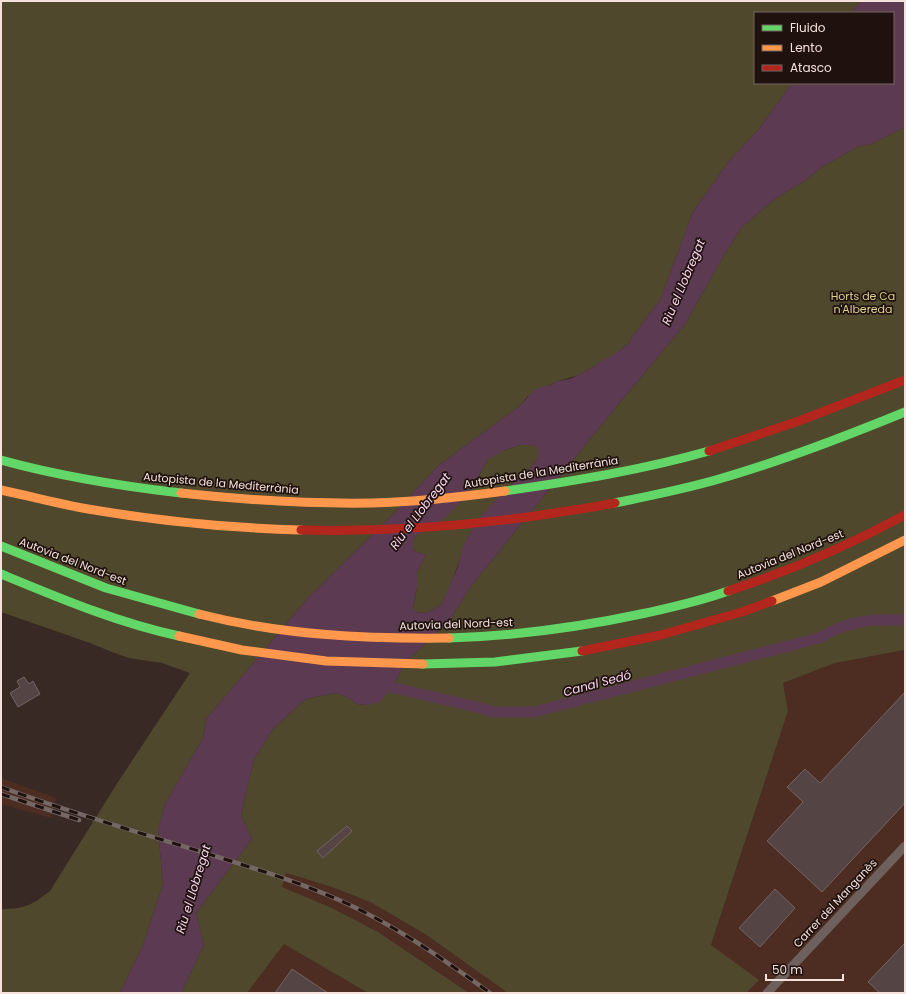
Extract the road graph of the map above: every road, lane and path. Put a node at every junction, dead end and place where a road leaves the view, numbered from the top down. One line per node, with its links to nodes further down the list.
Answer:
1 (905, 380): 3 (highway, Autopista de la Mediterrània)
2 (905, 412): 4 (highway)
3 (1, 460)
4 (1, 490)
5 (905, 515): 7 (highway, Autovia del Nord-est)
6 (905, 540): 8 (highway)
7 (1, 546)
8 (1, 574)
9 (905, 846): 10 (street, Carrer del Manganès)
10 (767, 993)

